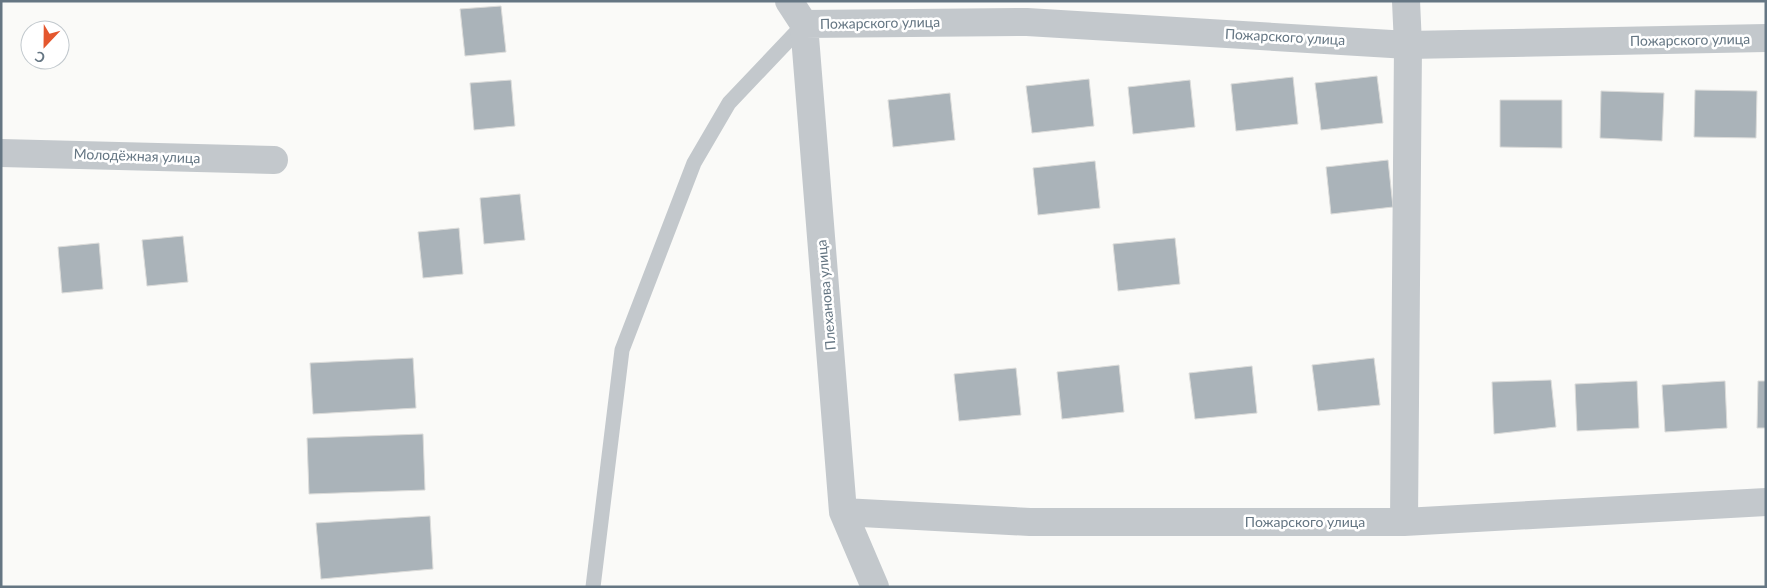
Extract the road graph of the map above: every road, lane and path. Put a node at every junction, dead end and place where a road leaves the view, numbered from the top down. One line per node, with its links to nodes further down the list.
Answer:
1 (789, 1): 4 (street, Плеханова улица)
2 (1406, 1): 6 (street)
3 (1026, 11): 4 (street, Пожарского улица); 6 (street, Пожарского улица)
4 (804, 24): 10 (street, Плеханова улица); 12 (lane)
5 (1766, 38): 6 (street, Пожарского улица)
6 (1408, 44): 11 (street)
7 (1, 152): 8 (street, Молодёжная улица)
8 (274, 160)
9 (1766, 502): 11 (street, Пожарского улица)
10 (843, 512): 11 (street, Пожарского улица); 13 (street, Плеханова улица)
11 (1404, 522)
12 (593, 587)
13 (875, 587)

